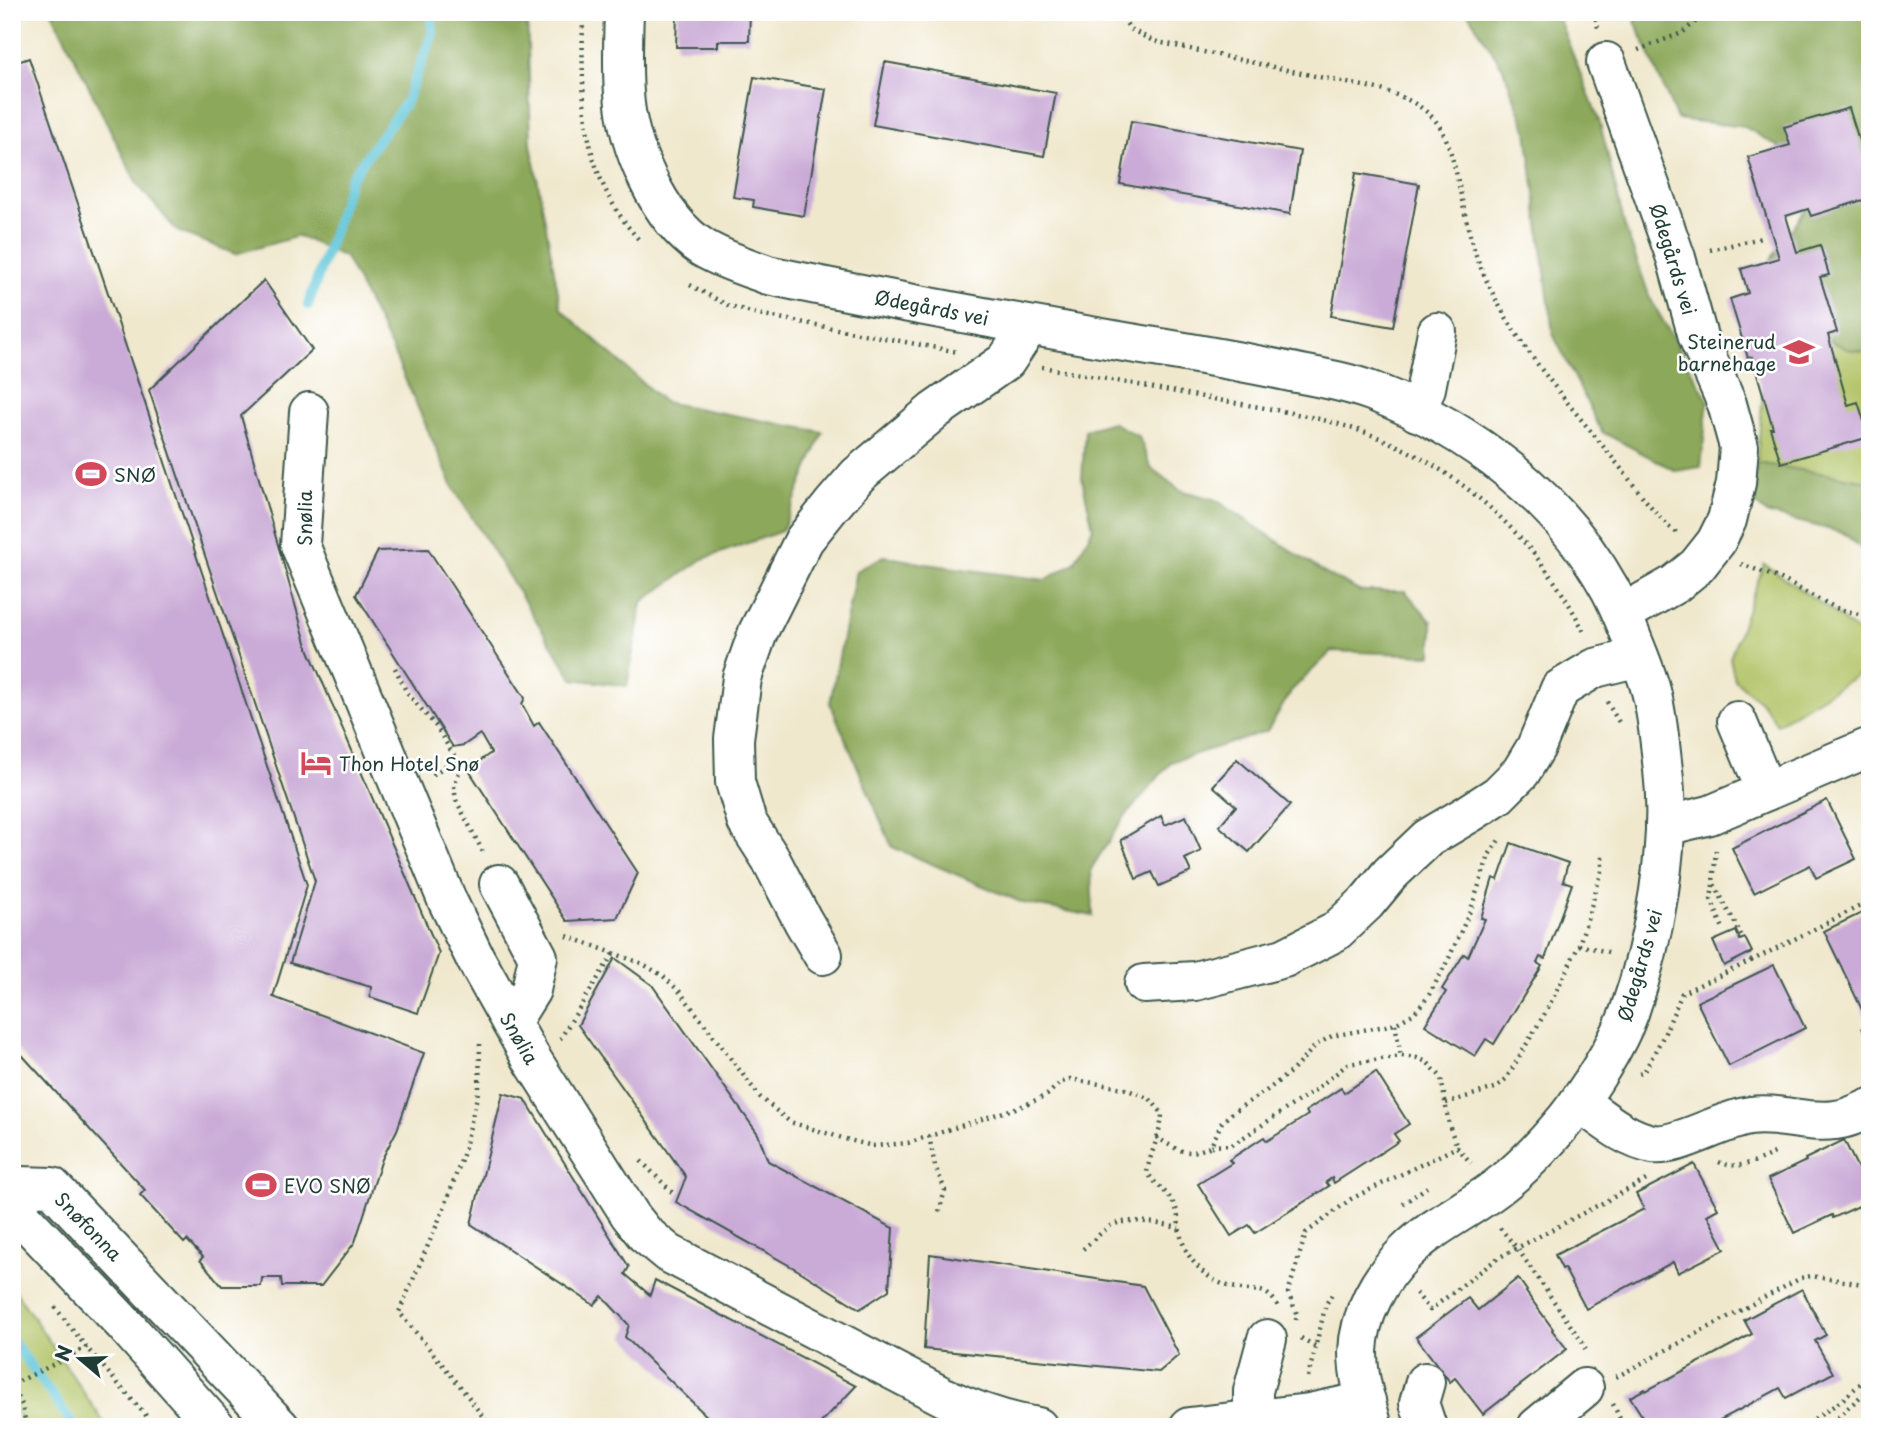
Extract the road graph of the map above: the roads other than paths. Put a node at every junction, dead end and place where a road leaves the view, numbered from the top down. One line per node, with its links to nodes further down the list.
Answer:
1 (624, 12): 3 (street, Ødegårds vei)
2 (1606, 62): 7 (street, Ødegårds vei)
3 (1029, 326): 6 (street, Ødegårds vei); 14 (street)
4 (1437, 332): 6 (street)
5 (309, 412): 16 (street, Snølia)
6 (1417, 412): 7 (street, Ødegårds vei)
7 (1622, 614): 8 (street, Ødegårds vei)
8 (1639, 657): 12 (street, Ødegårds vei); 15 (street)
9 (1737, 721): 11 (street)
10 (1870, 747): 11 (street)
11 (1766, 791): 12 (street)
12 (1665, 826): 17 (street, Ødegårds vei)
13 (499, 884): 16 (street)
14 (823, 955)
15 (1144, 984)
16 (495, 1032): 28 (street, Snølia)
17 (1579, 1102): 18 (street); 24 (street, Ødegårds vei)
18 (1870, 1108)
19 (12, 1178): 20 (street)
20 (52, 1186): 26 (street, Snøfonna); 27 (street, Snøfonna)
21 (1282, 1330): 25 (street)
22 (1425, 1382): 30 (street)
23 (1593, 1386): 31 (street)
24 (1369, 1414): 25 (street)
25 (1253, 1420): 29 (street)
26 (216, 1427)
27 (279, 1427)
28 (1038, 1427)
29 (1189, 1427)
30 (1427, 1427)
31 (1537, 1427)

